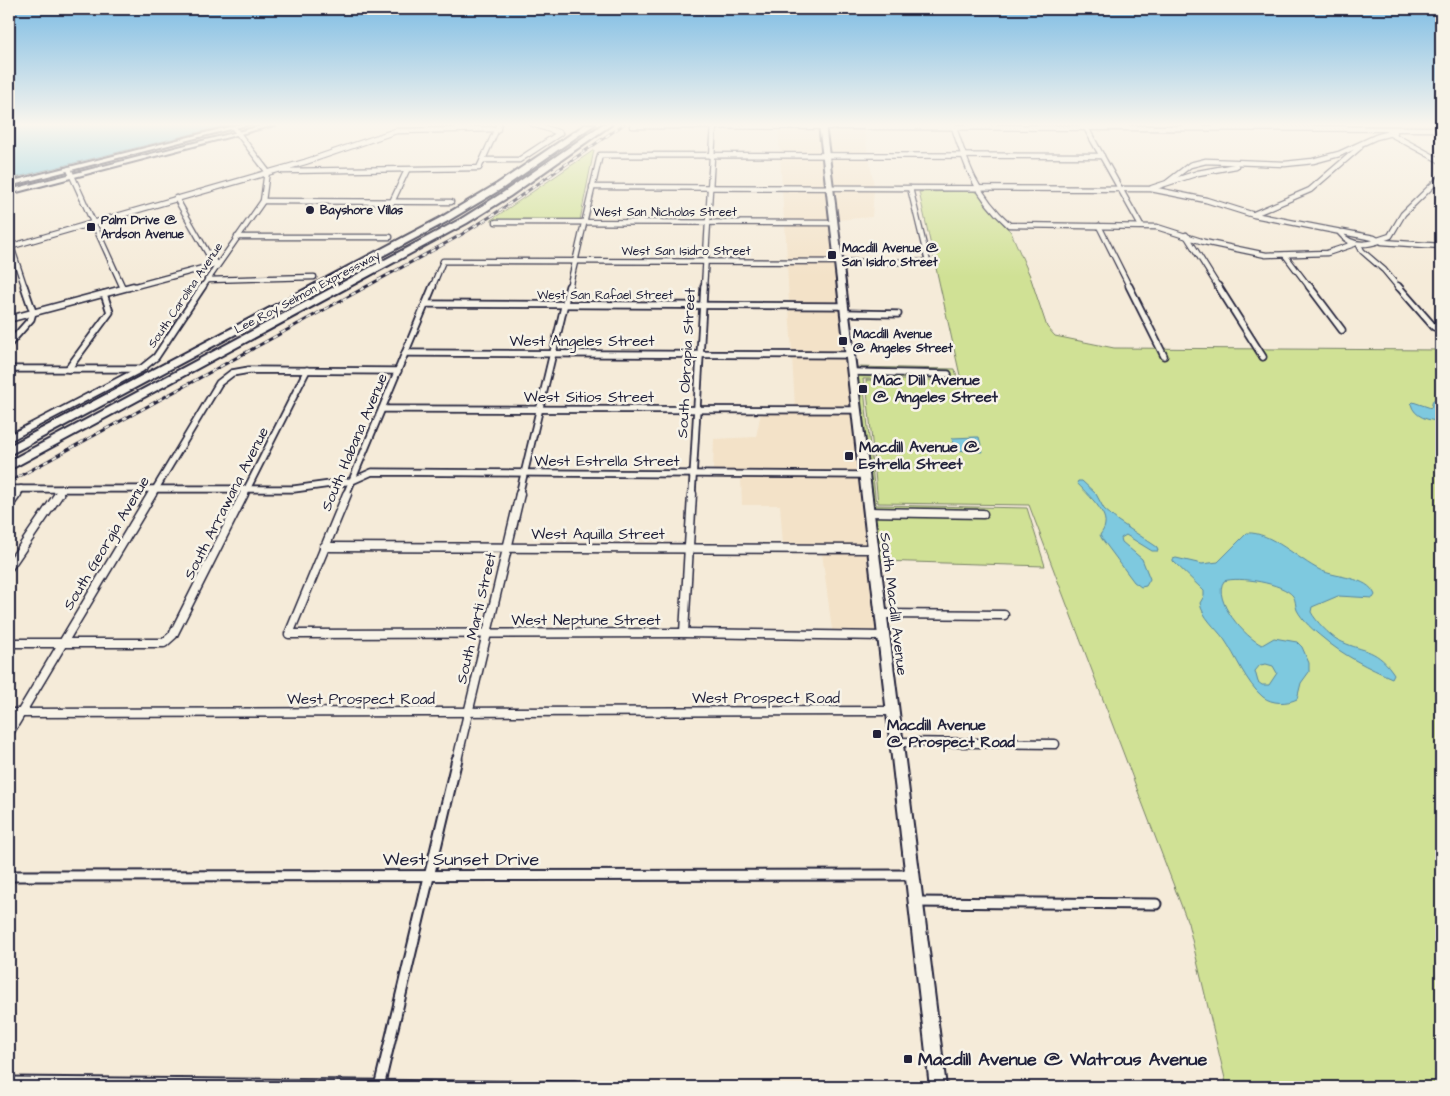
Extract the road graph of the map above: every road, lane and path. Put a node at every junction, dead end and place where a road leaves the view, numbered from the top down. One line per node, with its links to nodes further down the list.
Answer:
1 (44, 175): 19 (street)
2 (76, 175): 16 (street)
3 (253, 175): 28 (street)
4 (266, 175): 29 (street, South Carolina Avenue)
5 (405, 175): 30 (street)
6 (515, 175): 86 (highway, Lee Roy Selmon Expressway)
7 (534, 175): 87 (highway, Lee Roy Selmon Expressway)
8 (595, 175): 20 (street, South Marti Street)
9 (711, 175): 21 (street, South Obrapia Street)
10 (827, 175): 22 (street, South Macdill Avenue)
11 (971, 175): 24 (street)
12 (1113, 175): 25 (street)
13 (1177, 175): 18 (street)
14 (1191, 175): 18 (street)
15 (1327, 175): 32 (street)
16 (73, 176): 27 (street); 33 (street)
17 (1441, 177): 44 (street)
18 (1168, 182): 26 (street)
19 (9, 184)
20 (592, 187): 21 (street); 35 (street, South Marti Street)
21 (710, 187): 22 (street); 36 (street, South Obrapia Street)
22 (829, 188): 23 (street); 37 (street, South Macdill Avenue)
23 (910, 188): 24 (street); 52 (street, West San Isidro Street)
24 (975, 188): 25 (street); 38 (street)
25 (1120, 188): 26 (street); 39 (street)
26 (1151, 189): 32 (street)
27 (9, 192)
28 (176, 198): 33 (street); 53 (street)
29 (263, 201): 30 (street); 42 (street, South Carolina Avenue)
30 (392, 202): 31 (street)
31 (451, 202)
32 (1254, 215): 40 (street)
33 (93, 222): 46 (street); 56 (street)
34 (496, 222): 35 (street, West San Nicholas Street)
35 (584, 222): 36 (street, West San Nicholas Street); 50 (street, South Marti Street)
36 (708, 222): 37 (street, West San Nicholas Street); 51 (street, South Obrapia Street)
37 (833, 223): 52 (street, South Macdill Avenue)
38 (1099, 226): 39 (street); 72 (street)
39 (1141, 226): 41 (street)
40 (1341, 232): 44 (street); 45 (street)
41 (1186, 235): 48 (street); 73 (street)
42 (237, 237): 43 (street); 53 (street, South Carolina Avenue)
43 (390, 237)
44 (1379, 241): 45 (street); 47 (street)
45 (1356, 244): 48 (street); 65 (street)
46 (10, 246): 62 (street)
47 (1441, 246)
48 (1285, 255): 66 (street)
49 (443, 261): 50 (street, West San Isidro Street); 58 (street, South Habana Avenue)
50 (575, 261): 51 (street, West San Isidro Street); 59 (street, South Marti Street)
51 (705, 261): 52 (street, West San Isidro Street); 60 (street, South Obrapia Street)
52 (838, 261): 61 (street, South Macdill Avenue)
53 (218, 264): 55 (street, South Carolina Avenue); 56 (street)
54 (314, 277): 55 (street)
55 (207, 280): 76 (street, South Carolina Avenue)
56 (123, 288): 57 (street)
57 (104, 294): 62 (street); 75 (street)
58 (426, 304): 59 (street, West San Rafael Street); 68 (street, South Habana Avenue)
59 (564, 305): 60 (street, West San Rafael Street); 70 (street, South Marti Street)
60 (703, 305): 61 (street, West San Rafael Street); 69 (street, South Obrapia Street)
61 (844, 309): 63 (street, West San Rafael Street); 71 (street, South Macdill Avenue)
62 (34, 312): 64 (street); 67 (street)
63 (898, 314)
64 (9, 319)
65 (1434, 327)
66 (1342, 330)
67 (9, 344)
68 (405, 353): 70 (street, West Angeles Street); 78 (street, South Habana Avenue)
69 (700, 353): 70 (street, West Angeles Street); 71 (street, West Angeles Street); 83 (street, South Obrapia Street)
70 (552, 354): 82 (street, South Marti Street)
71 (850, 355): 79 (street, South Macdill Avenue)
72 (1164, 356)
73 (1263, 357)
74 (9, 369): 75 (street)
75 (68, 369): 76 (street)
76 (141, 369): 85 (street, South Carolina Avenue)
77 (307, 370): 78 (street); 92 (street, South Georgia Avenue); 96 (street, South Arrawana Avenue)
78 (398, 371): 81 (street, South Habana Avenue)
79 (852, 372): 80 (street); 84 (street, South Macdill Avenue)
80 (948, 374)
81 (382, 409): 82 (street, West Sitios Street); 91 (street, South Habana Avenue)
82 (540, 410): 83 (street, West Sitios Street); 88 (street, South Marti Street)
83 (696, 410): 84 (street, West Sitios Street); 89 (street, South Obrapia Street)
84 (856, 410): 90 (street, South Macdill Avenue)
85 (11, 434)
86 (9, 451)
87 (9, 466)
88 (524, 473): 89 (street, West Estrella Street); 91 (street, West Estrella Street); 102 (street, South Marti Street)
89 (693, 474): 90 (street, West Estrella Street); 103 (street, South Obrapia Street)
90 (864, 475): 99 (street, South Macdill Avenue)
91 (352, 481): 96 (street, West Estrella Street); 101 (street, South Habana Avenue)
92 (155, 488): 95 (street, West Estrella Street); 96 (street, West Estrella Street); 113 (street, South Georgia Avenue)
93 (9, 489): 94 (street, West Estrella Street)
94 (21, 489): 95 (street, West Estrella Street); 97 (street); 98 (street)
95 (62, 489): 105 (street)
96 (247, 489): 113 (street, South Arrawana Avenue)
97 (9, 495)
98 (9, 505)
99 (868, 512): 100 (street); 104 (street, South Macdill Avenue)
100 (983, 514)
101 (324, 547): 102 (street, West Aquilla Street); 109 (street, South Habana Avenue)
102 (507, 547): 103 (street, West Aquilla Street); 110 (street, South Marti Street)
103 (688, 548): 104 (street, West Aquilla Street); 108 (street, South Obrapia Street)
104 (872, 549): 106 (street, South Macdill Avenue)
105 (9, 567)
106 (881, 614): 107 (street); 111 (street, South Macdill Avenue)
107 (1004, 615)
108 (684, 633): 110 (street, West Neptune Street); 111 (street, West Neptune Street)
109 (289, 634): 110 (street, West Neptune Street)
110 (486, 634): 117 (street, South Marti Street)
111 (884, 636): 114 (street, South Macdill Avenue)
112 (9, 643): 113 (street)
113 (62, 643): 116 (street, South Georgia Avenue)
114 (893, 711): 117 (street, West Prospect Road); 119 (street, South Macdill Avenue)
115 (9, 713): 116 (street, West Prospect Road)
116 (21, 713): 117 (street, West Prospect Road); 118 (street, South Georgia Avenue)
117 (467, 713): 123 (street, South Marti Street)
118 (9, 733)
119 (897, 742): 120 (street); 121 (street, South Macdill Avenue)
120 (1055, 744)
121 (913, 875): 123 (street, West Sunset Drive); 124 (street, South Macdill Avenue)
122 (9, 876): 123 (street, West Sunset Drive)
123 (428, 876): 127 (street, South Marti Street)
124 (916, 902): 125 (street); 129 (street, South Macdill Avenue)
125 (1156, 904)
126 (9, 1082): 127 (street)
127 (380, 1086): 128 (street)
128 (575, 1087)
129 (938, 1087)

